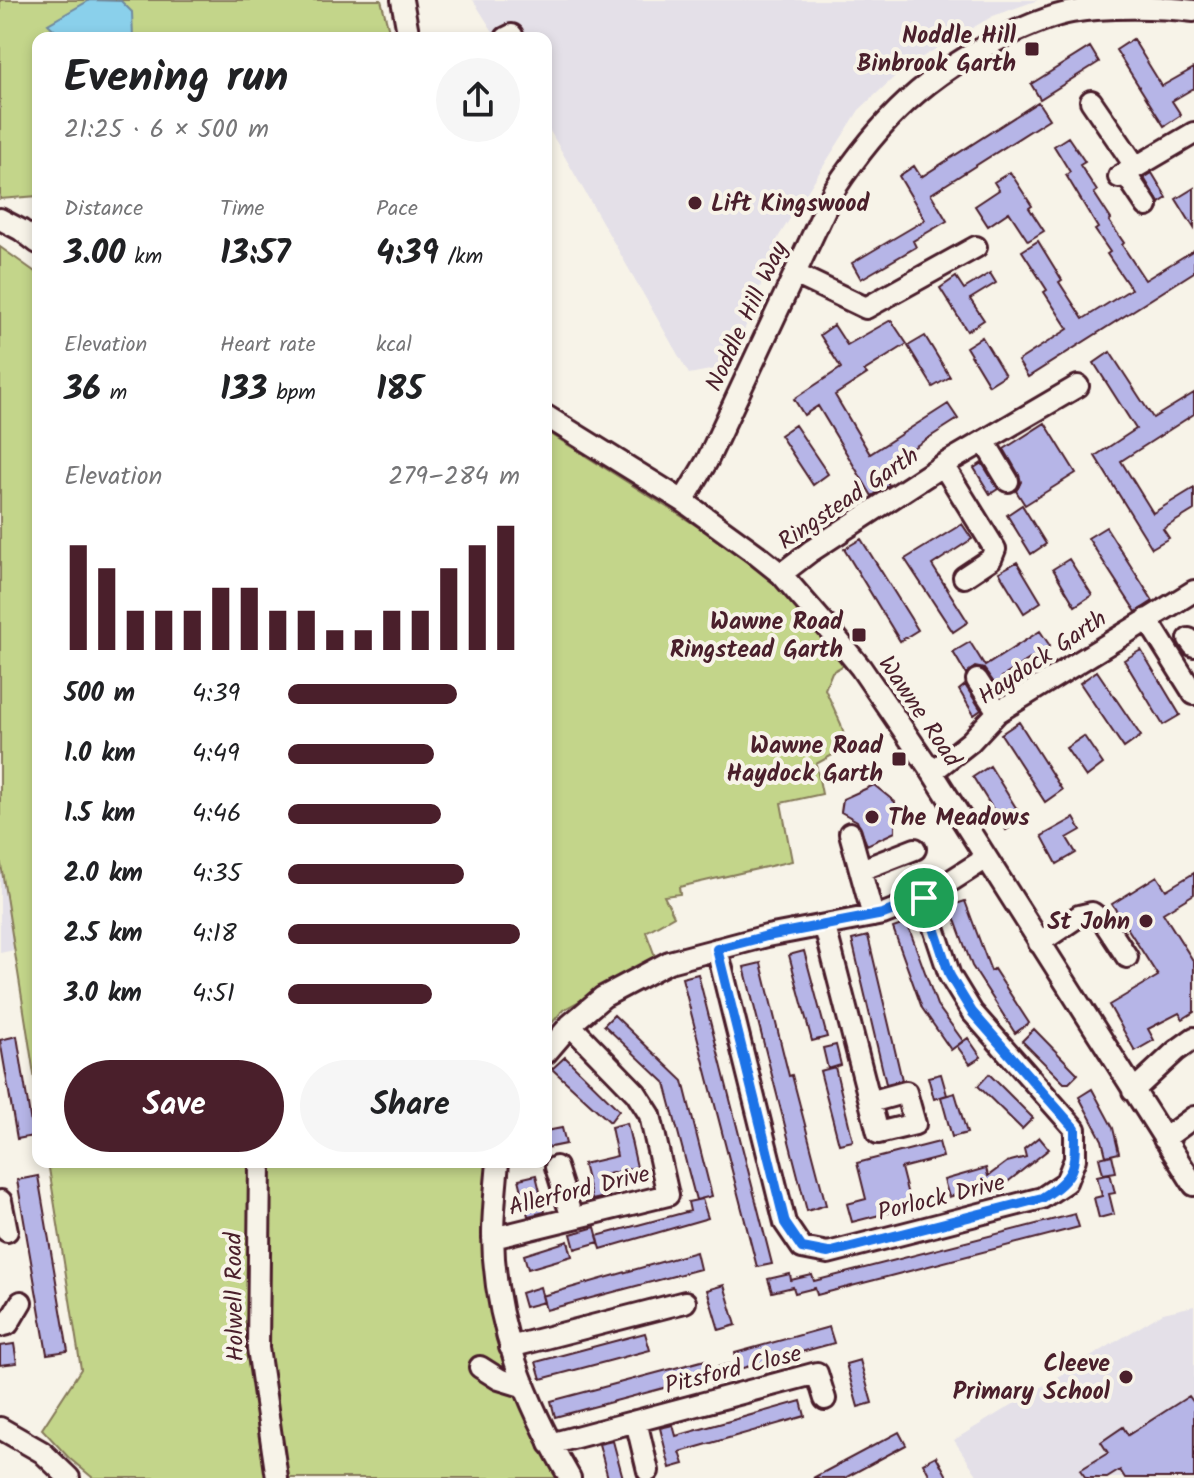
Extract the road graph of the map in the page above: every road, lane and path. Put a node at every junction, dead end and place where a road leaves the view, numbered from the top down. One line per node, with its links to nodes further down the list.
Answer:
1 (402, 0): 3 (street)
2 (1194, 11): 11 (street, Noddle Hill Way)
3 (408, 32)
4 (1091, 101): 6 (street)
5 (1194, 133): 6 (street)
6 (1127, 172): 7 (street)
7 (1147, 206)
8 (0, 219): 9 (street)
9 (32, 238)
10 (976, 247): 11 (street)
11 (795, 274): 17 (street, Noddle Hill Way)
12 (1078, 386): 14 (street, Ringstead Garth)
13 (556, 428): 17 (street, Wawne Road)
14 (984, 441): 15 (street, Ringstead Garth); 16 (street)
15 (943, 465): 18 (street, Ringstead Garth); 19 (street, Ringstead Garth)
16 (1008, 481)
17 (683, 501): 18 (street, Wawne Road)
18 (781, 574): 25 (street, Wawne Road)
19 (964, 577)
20 (1194, 591): 21 (street, Haydock Garth)
21 (1147, 619): 23 (street); 24 (street, Haydock Garth)
22 (977, 680): 24 (street)
23 (1191, 682)
24 (998, 712): 25 (street, Haydock Garth)
25 (932, 772): 28 (street, Wawne Road)
26 (850, 833): 29 (street)
27 (915, 849): 29 (street)
28 (985, 859): 30 (street); 33 (street, Wawne Road)
29 (861, 870): 31 (street)
30 (924, 898): 31 (street); 34 (street, Porlock Drive)
31 (873, 916): 32 (street)
32 (825, 927): 34 (street); 40 (street)
33 (1039, 943): 35 (street); 39 (street, Wawne Road)
34 (717, 949): 36 (street)
35 (1127, 957)
36 (570, 1025): 38 (street); 47 (street, Allerford Drive)
37 (1194, 1038): 39 (street)
38 (552, 1046)
39 (1133, 1091): 42 (street, Wawne Road)
40 (870, 1102)
41 (1194, 1117): 42 (street)
42 (1164, 1139): 46 (street, Wawne Road)
43 (556, 1167): 47 (street)
44 (260, 1168): 61 (street, Holwell Road)
45 (498, 1168): 48 (street)
46 (1194, 1185)
47 (572, 1218): 48 (street, Allerford Drive)
48 (493, 1238): 52 (street)
49 (21, 1302): 51 (street)
50 (685, 1302): 52 (street)
51 (0, 1326)
52 (510, 1347): 54 (street)
53 (480, 1367): 54 (street)
54 (522, 1386): 58 (street)
55 (825, 1399): 56 (street, Pitsford Close)
56 (636, 1421): 58 (street, Pitsford Close); 59 (street)
57 (0, 1428): 60 (street)
58 (550, 1444): 62 (street)
59 (648, 1471)
60 (69, 1478)
61 (277, 1478)
62 (570, 1478)

